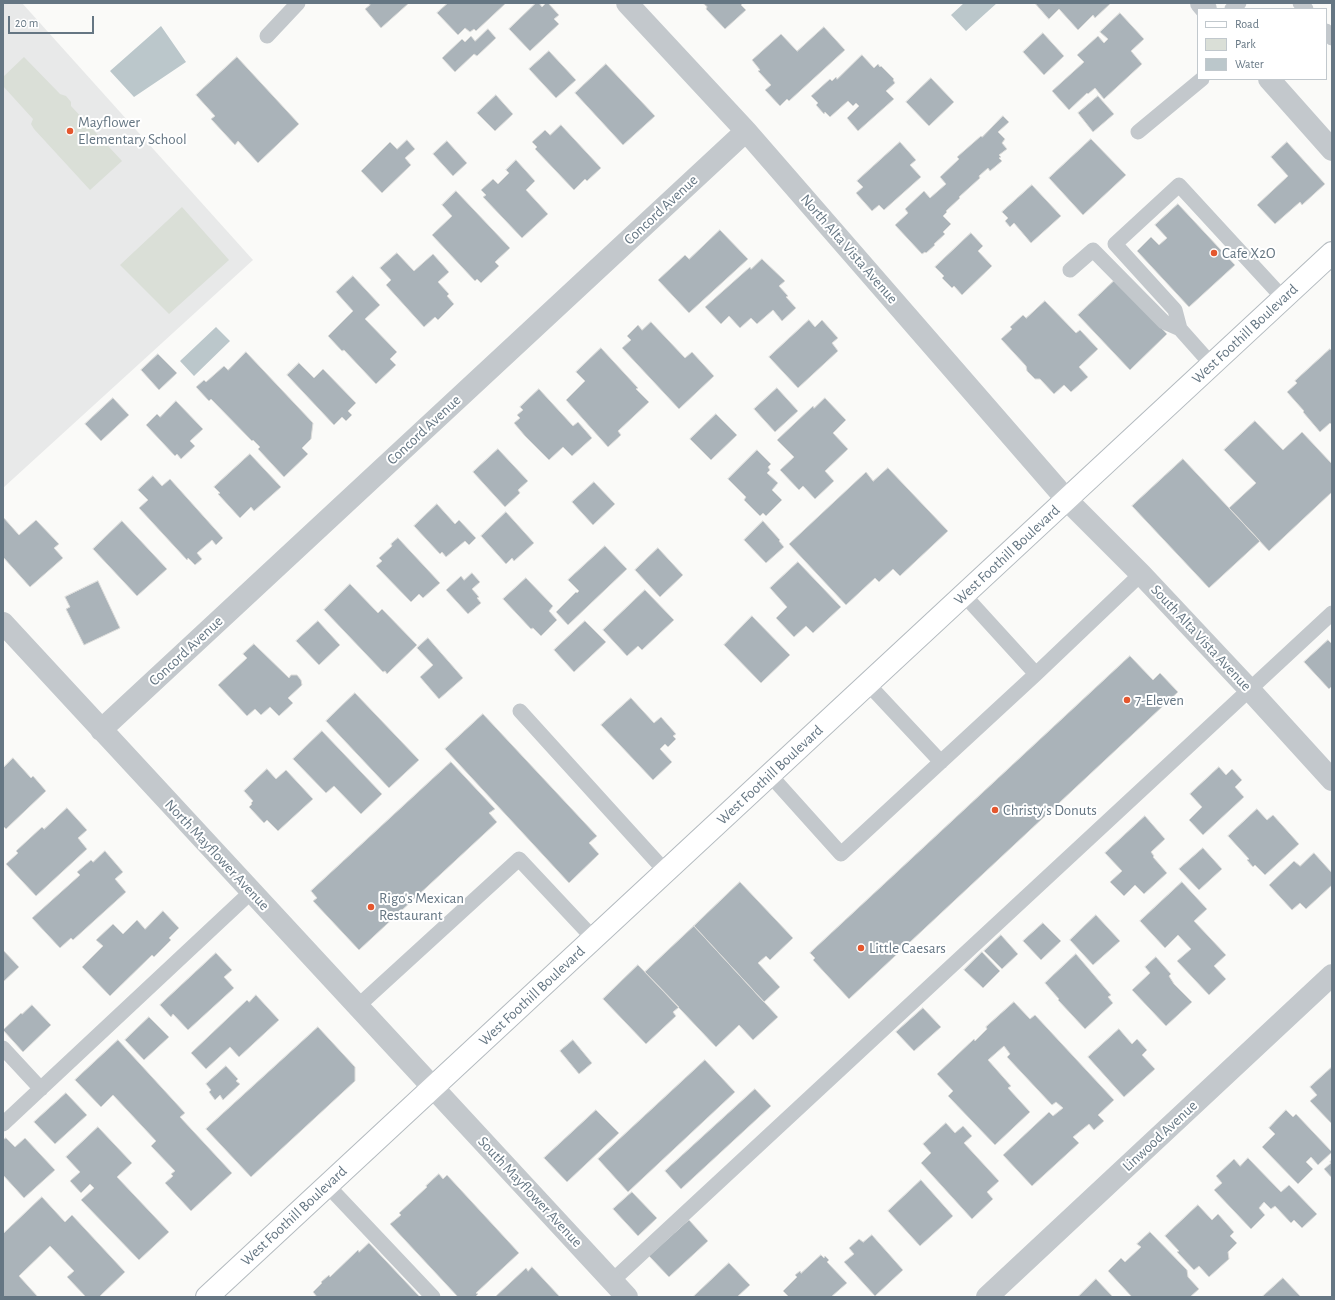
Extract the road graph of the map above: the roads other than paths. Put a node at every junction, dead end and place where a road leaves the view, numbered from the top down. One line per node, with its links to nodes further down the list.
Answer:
1 (298, 3): 3 (lane)
2 (627, 3): 6 (street, North Alta Vista Avenue)
3 (267, 36)
4 (1201, 80): 7 (lane)
5 (1270, 80): 8 (street)
6 (746, 131): 14 (street, North Alta Vista Avenue); 23 (street, Concord Avenue)
7 (1138, 132)
8 (1332, 150)
9 (1332, 253): 11 (main road, West Foothill Boulevard)
10 (1070, 270): 12 (lane)
11 (1284, 298): 12 (lane); 13 (main road, West Foothill Boulevard)
12 (1180, 329): 13 (lane)
13 (1212, 365): 14 (main road, West Foothill Boulevard)
14 (1067, 500): 15 (street, South Alta Vista Avenue); 16 (main road, West Foothill Boulevard)
15 (1141, 574): 19 (lane); 21 (street, South Alta Vista Avenue)
16 (964, 595): 19 (lane); 20 (main road, West Foothill Boulevard)
17 (1332, 613): 21 (lane)
18 (3, 623): 23 (street, North Mayflower Avenue)
19 (1036, 674): 24 (lane)
20 (868, 684): 24 (lane); 25 (main road, West Foothill Boulevard)
21 (1249, 689): 26 (street, South Alta Vista Avenue); 37 (lane)
22 (520, 711): 27 (lane)
23 (101, 730): 28 (street, North Mayflower Avenue)
24 (941, 762): 25 (lane)
25 (770, 775): 27 (main road, West Foothill Boulevard)
26 (1332, 780)
27 (666, 872): 29 (main road, West Foothill Boulevard)
28 (251, 892): 31 (street, North Mayflower Avenue); 34 (lane)
29 (594, 939): 31 (lane); 33 (main road, West Foothill Boulevard)
30 (1332, 975): 41 (street, Linwood Avenue)
31 (358, 1006): 33 (street, North Mayflower Avenue)
32 (3, 1048): 34 (lane)
33 (433, 1087): 36 (main road, West Foothill Boulevard); 37 (street, South Mayflower Avenue)
34 (41, 1089): 35 (lane)
35 (3, 1124)
36 (327, 1185): 38 (main road, West Foothill Boulevard); 39 (lane)
37 (612, 1281): 40 (street, South Mayflower Avenue)
38 (207, 1297)
39 (433, 1297)
40 (627, 1297)
41 (987, 1297)

